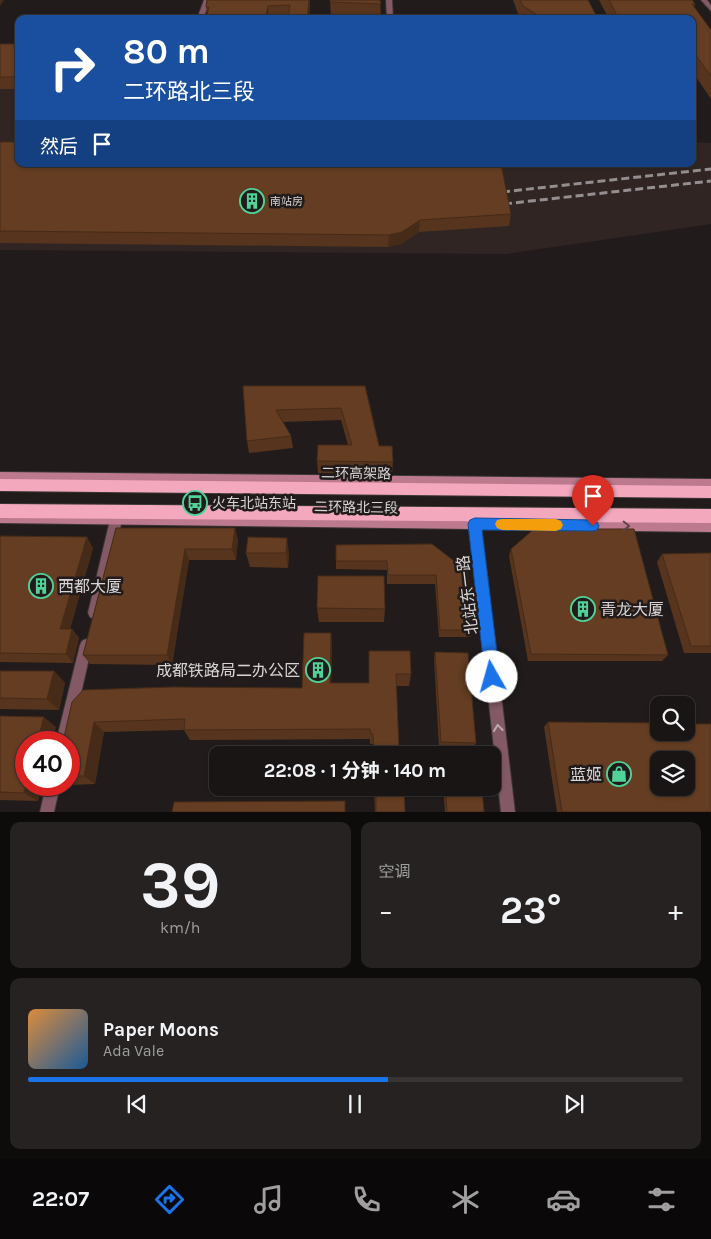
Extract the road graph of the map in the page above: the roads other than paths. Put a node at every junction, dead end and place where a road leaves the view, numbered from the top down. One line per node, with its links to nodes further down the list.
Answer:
1 (207, 0): 5 (street)
2 (389, 0): 6 (street)
3 (704, 0): 4 (street)
4 (711, 9)
5 (201, 15)
6 (390, 15)
7 (0, 477): 8 (main road, 二环路北三段)
8 (711, 484)
9 (0, 485): 10 (highway, 二环高架路)
10 (711, 492)
11 (0, 511): 12 (highway)
12 (711, 516)
13 (0, 518): 14 (main road, 二环路北三段)
14 (116, 520): 15 (main road, 二环路北三段); 17 (street)
15 (475, 524): 16 (main road, 二环路北三段, one-way to 16); 20 (street, 北站东一路, one-way to 15)
16 (711, 528)
17 (66, 731)
18 (51, 796): 19 (street)
19 (47, 812)
20 (508, 812)

